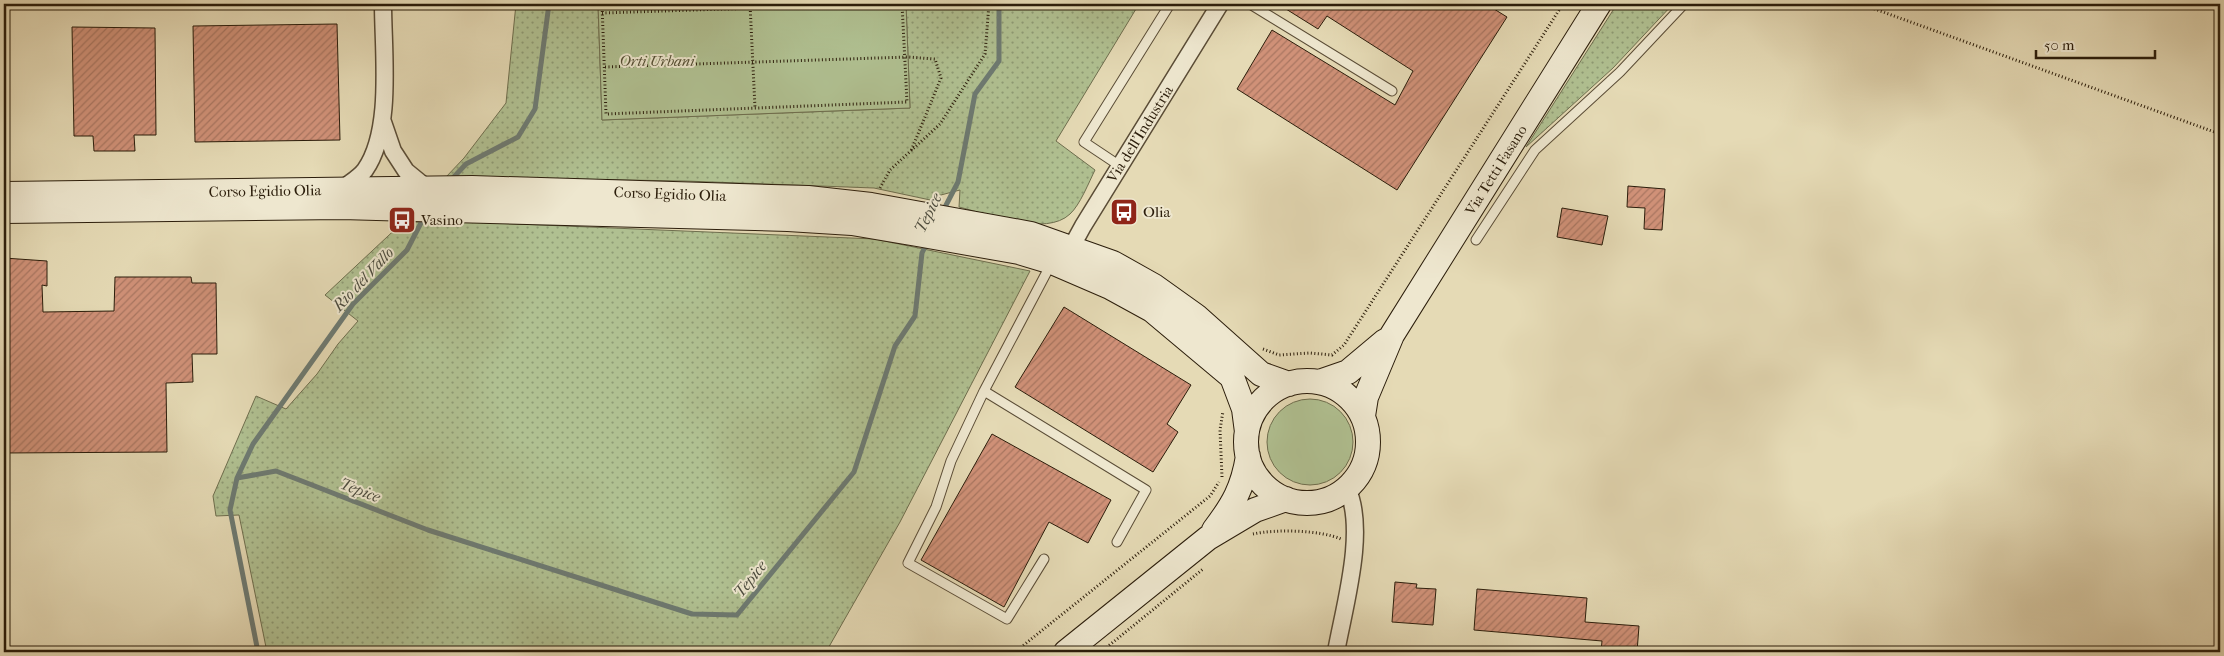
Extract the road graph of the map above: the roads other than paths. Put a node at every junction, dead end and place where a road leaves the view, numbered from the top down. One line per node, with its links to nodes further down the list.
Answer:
1 (383, 4): 8 (street)
2 (1170, 4): 10 (lane)
3 (1220, 4): 10 (street, Via dell'Industria)
4 (1250, 4): 7 (lane)
5 (1599, 4): 9 (street, Via Tetti Fasano)
6 (1684, 4): 9 (lane)
7 (1392, 91)
8 (383, 122): 11 (street); 12 (street)
9 (1514, 162): 18 (lane); 20 (street, Via Tetti Fasano)
10 (1120, 166): 19 (street, Via dell'Industria)
11 (428, 188): 12 (street, Corso Egidio Olia); 17 (street, Corso Egidio Olia)
12 (341, 190): 14 (street, Corso Egidio Olia)
13 (4, 194): 15 (street, Corso Egidio Olia)
14 (263, 200): 15 (street, Corso Egidio Olia); 17 (street, Corso Egidio Olia)
15 (151, 201): 16 (street, Corso Egidio Olia)
16 (4, 211)
17 (922, 224): 19 (street, Corso Egidio Olia)
18 (1476, 240)
19 (1062, 258): 22 (street, Corso Egidio Olia); 23 (lane); 25 (street, Corso Egidio Olia)
20 (1392, 335): 21 (street, Via Tetti Fasano); 24 (street, Via Tetti Fasano)
21 (1319, 382): 22 (street); 24 (street)
22 (1289, 384): 25 (street)
23 (984, 391): 30 (lane); 31 (lane)
24 (1363, 416): 27 (street)
25 (1247, 432): 26 (street)
26 (1248, 456): 28 (street); 29 (street)
27 (1347, 488): 28 (street); 33 (street)
28 (1286, 499): 29 (street)
29 (1208, 538): 32 (street)
30 (1117, 542)
31 (1044, 559)
32 (1066, 652)
33 (1336, 652)

